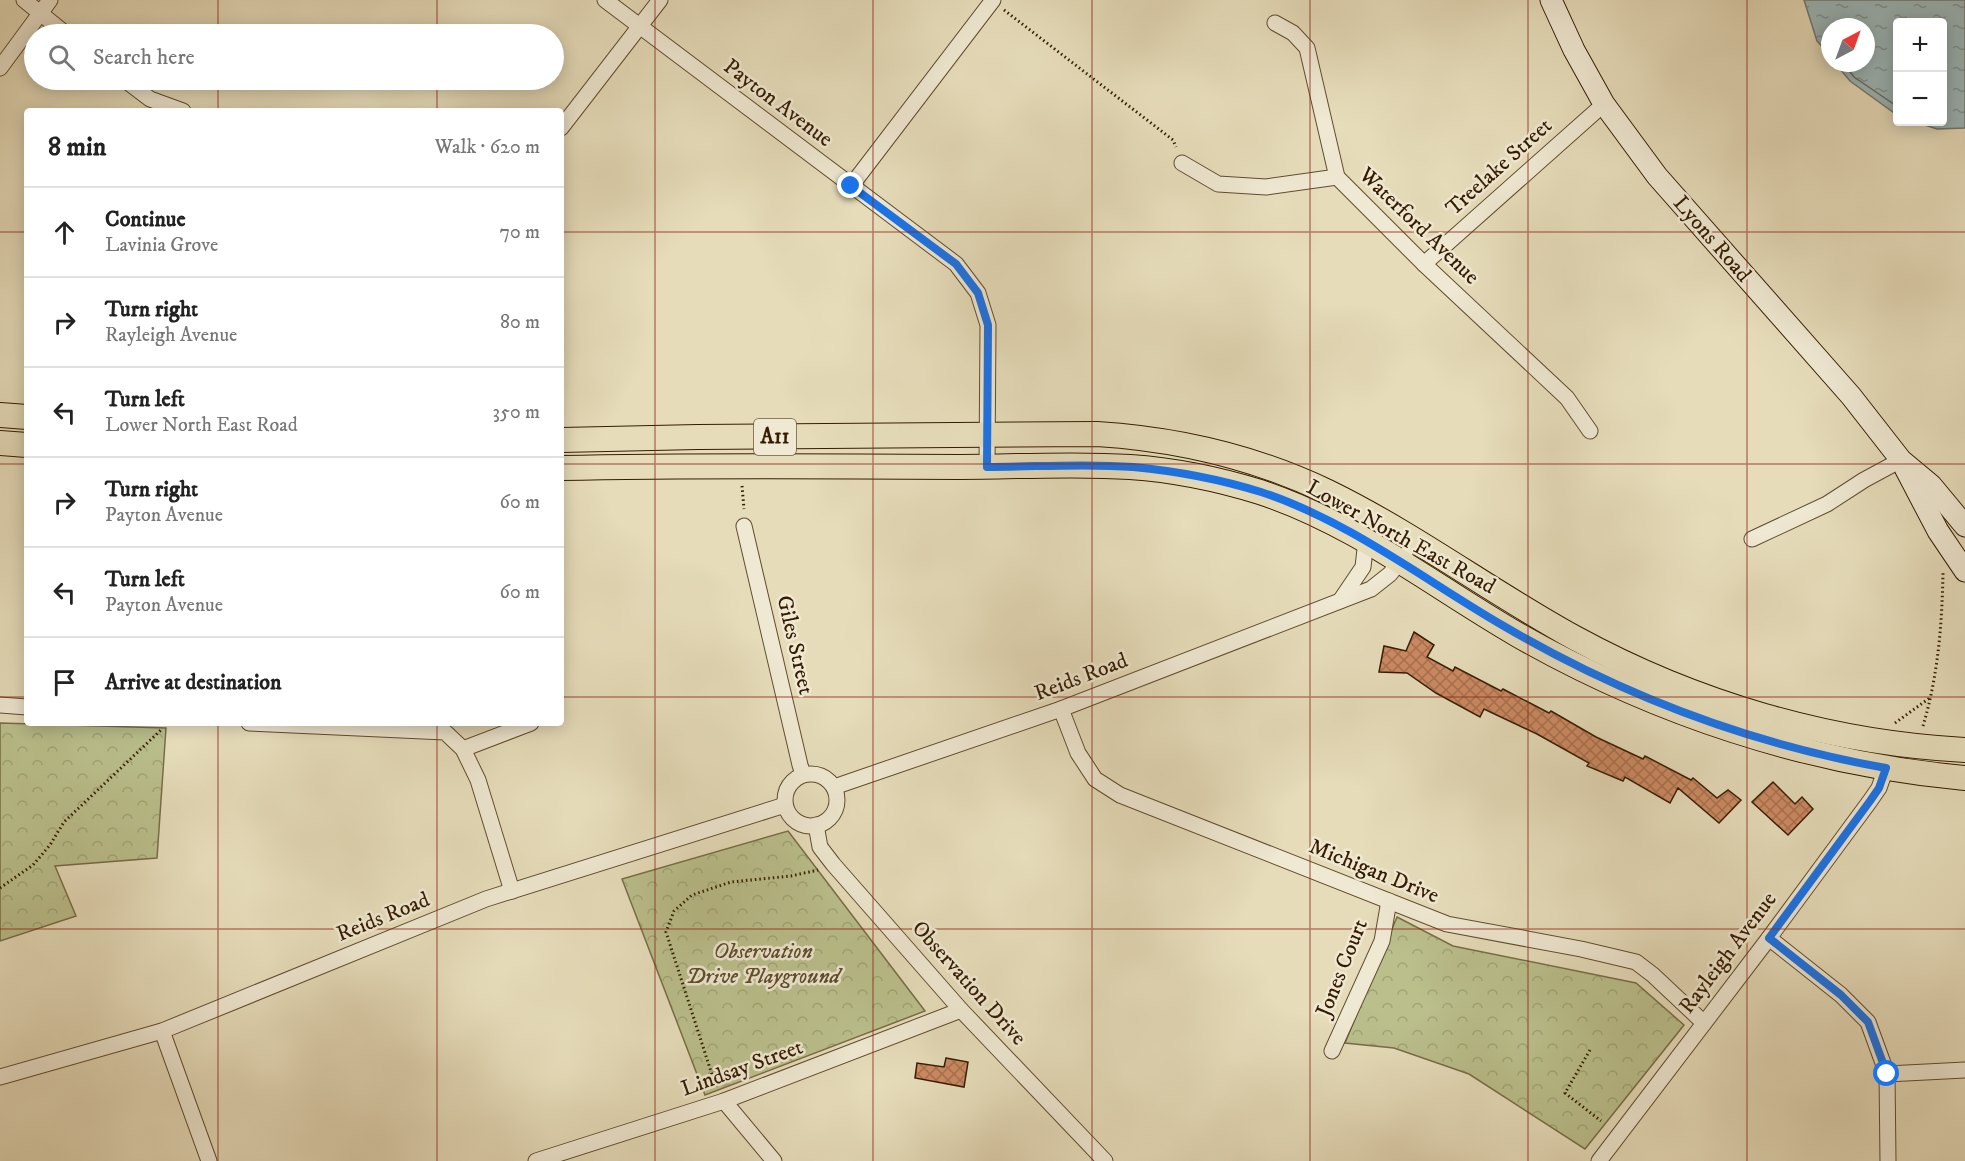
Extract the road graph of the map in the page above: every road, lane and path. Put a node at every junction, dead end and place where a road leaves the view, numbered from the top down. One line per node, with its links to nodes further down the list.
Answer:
1 (24, 0): 7 (street)
2 (50, 0): 7 (street)
3 (605, 0): 11 (street, Payton Avenue)
4 (660, 0): 11 (street)
5 (1551, 0): 15 (street, Lyons Road)
6 (992, 1): 18 (path); 20 (street)
7 (40, 14): 9 (street); 10 (street)
8 (1275, 23): 19 (street, Waterford Avenue)
9 (33, 24)
10 (53, 24)
11 (640, 27): 17 (street); 20 (street, Payton Avenue)
12 (24, 36): 13 (street)
13 (0, 68)
14 (138, 90): 16 (street)
15 (1604, 104): 21 (street, Treelake Street); 29 (street, Lyons Road)
16 (175, 108)
17 (564, 124)
18 (1182, 163): 19 (street)
19 (1337, 177): 21 (street, Waterford Avenue)
20 (851, 186): 25 (street, Payton Avenue)
21 (1424, 264): 24 (street, Waterford Avenue)
22 (0, 415): 23 (main road)
23 (24, 417)
24 (1590, 431)
25 (989, 436): 26 (main road, Lower North East Road / A11); 31 (street, Payton Avenue); 35 (main road, Lower North East Road / A11)
26 (564, 440)
27 (0, 443): 28 (main road)
28 (24, 445)
29 (1901, 460): 34 (street, Lyons Road); 36 (street); 40 (street, Lyons Road)
30 (740, 465): 31 (main road, Lower North East Road / A11); 32 (main road, Lower North East Road / A11); 33 (path)
31 (987, 467): 37 (main road, Lower North East Road / A11)
32 (564, 468)
33 (744, 526): 54 (street, Giles Street)
34 (1965, 526)
35 (1414, 539): 38 (street, Reids Road); 52 (main road, Lower North East Road / A11)
36 (1752, 539)
37 (1366, 540): 38 (main road, Lower North East Road / A11); 41 (street)
38 (1401, 562): 41 (street, Reids Road); 53 (main road, Lower North East Road / A11)
39 (1944, 568): 42 (path)
40 (1965, 571)
41 (1340, 601): 45 (street, Reids Road)
42 (1932, 696): 46 (path); 50 (path)
43 (0, 705): 44 (street)
44 (24, 707)
45 (1061, 709): 56 (street, Reids Road); 62 (street, Michigan Drive)
46 (1891, 725)
47 (314, 726): 51 (street)
48 (523, 726): 51 (street)
49 (161, 730): 60 (path)
50 (1922, 731)
51 (463, 749): 61 (street)
52 (1965, 750)
53 (1886, 768): 55 (main road, Lower North East Road / A11); 63 (street, Rayleigh Avenue)
54 (803, 774): 56 (street); 57 (street)
55 (1965, 778)
56 (834, 787): 58 (street)
57 (785, 805): 58 (street); 61 (street, Reids Road)
58 (816, 825): 59 (street, Observation Drive)
59 (833, 864): 64 (street, Observation Drive); 72 (path)
60 (0, 888)
61 (512, 891): 66 (street, Reids Road)
62 (1389, 901): 65 (street, Michigan Drive); 67 (street, Jones Court)
63 (1769, 938): 65 (street, Rayleigh Avenue); 70 (street)
64 (961, 1010): 72 (street, Lindsay Street); 77 (street, Observation Drive)
65 (1704, 1023): 78 (street, Rayleigh Avenue)
66 (162, 1032): 71 (street, Reids Road); 74 (street)
67 (1332, 1050)
68 (1590, 1050): 73 (path)
69 (1965, 1070): 70 (street)
70 (1887, 1074): 79 (street)
71 (0, 1077)
72 (719, 1102): 75 (street, Lindsay Street); 76 (street)
73 (1601, 1121)
74 (209, 1161)
75 (536, 1161)
76 (774, 1161)
77 (1105, 1161)
78 (1599, 1161)
79 (1888, 1161)

